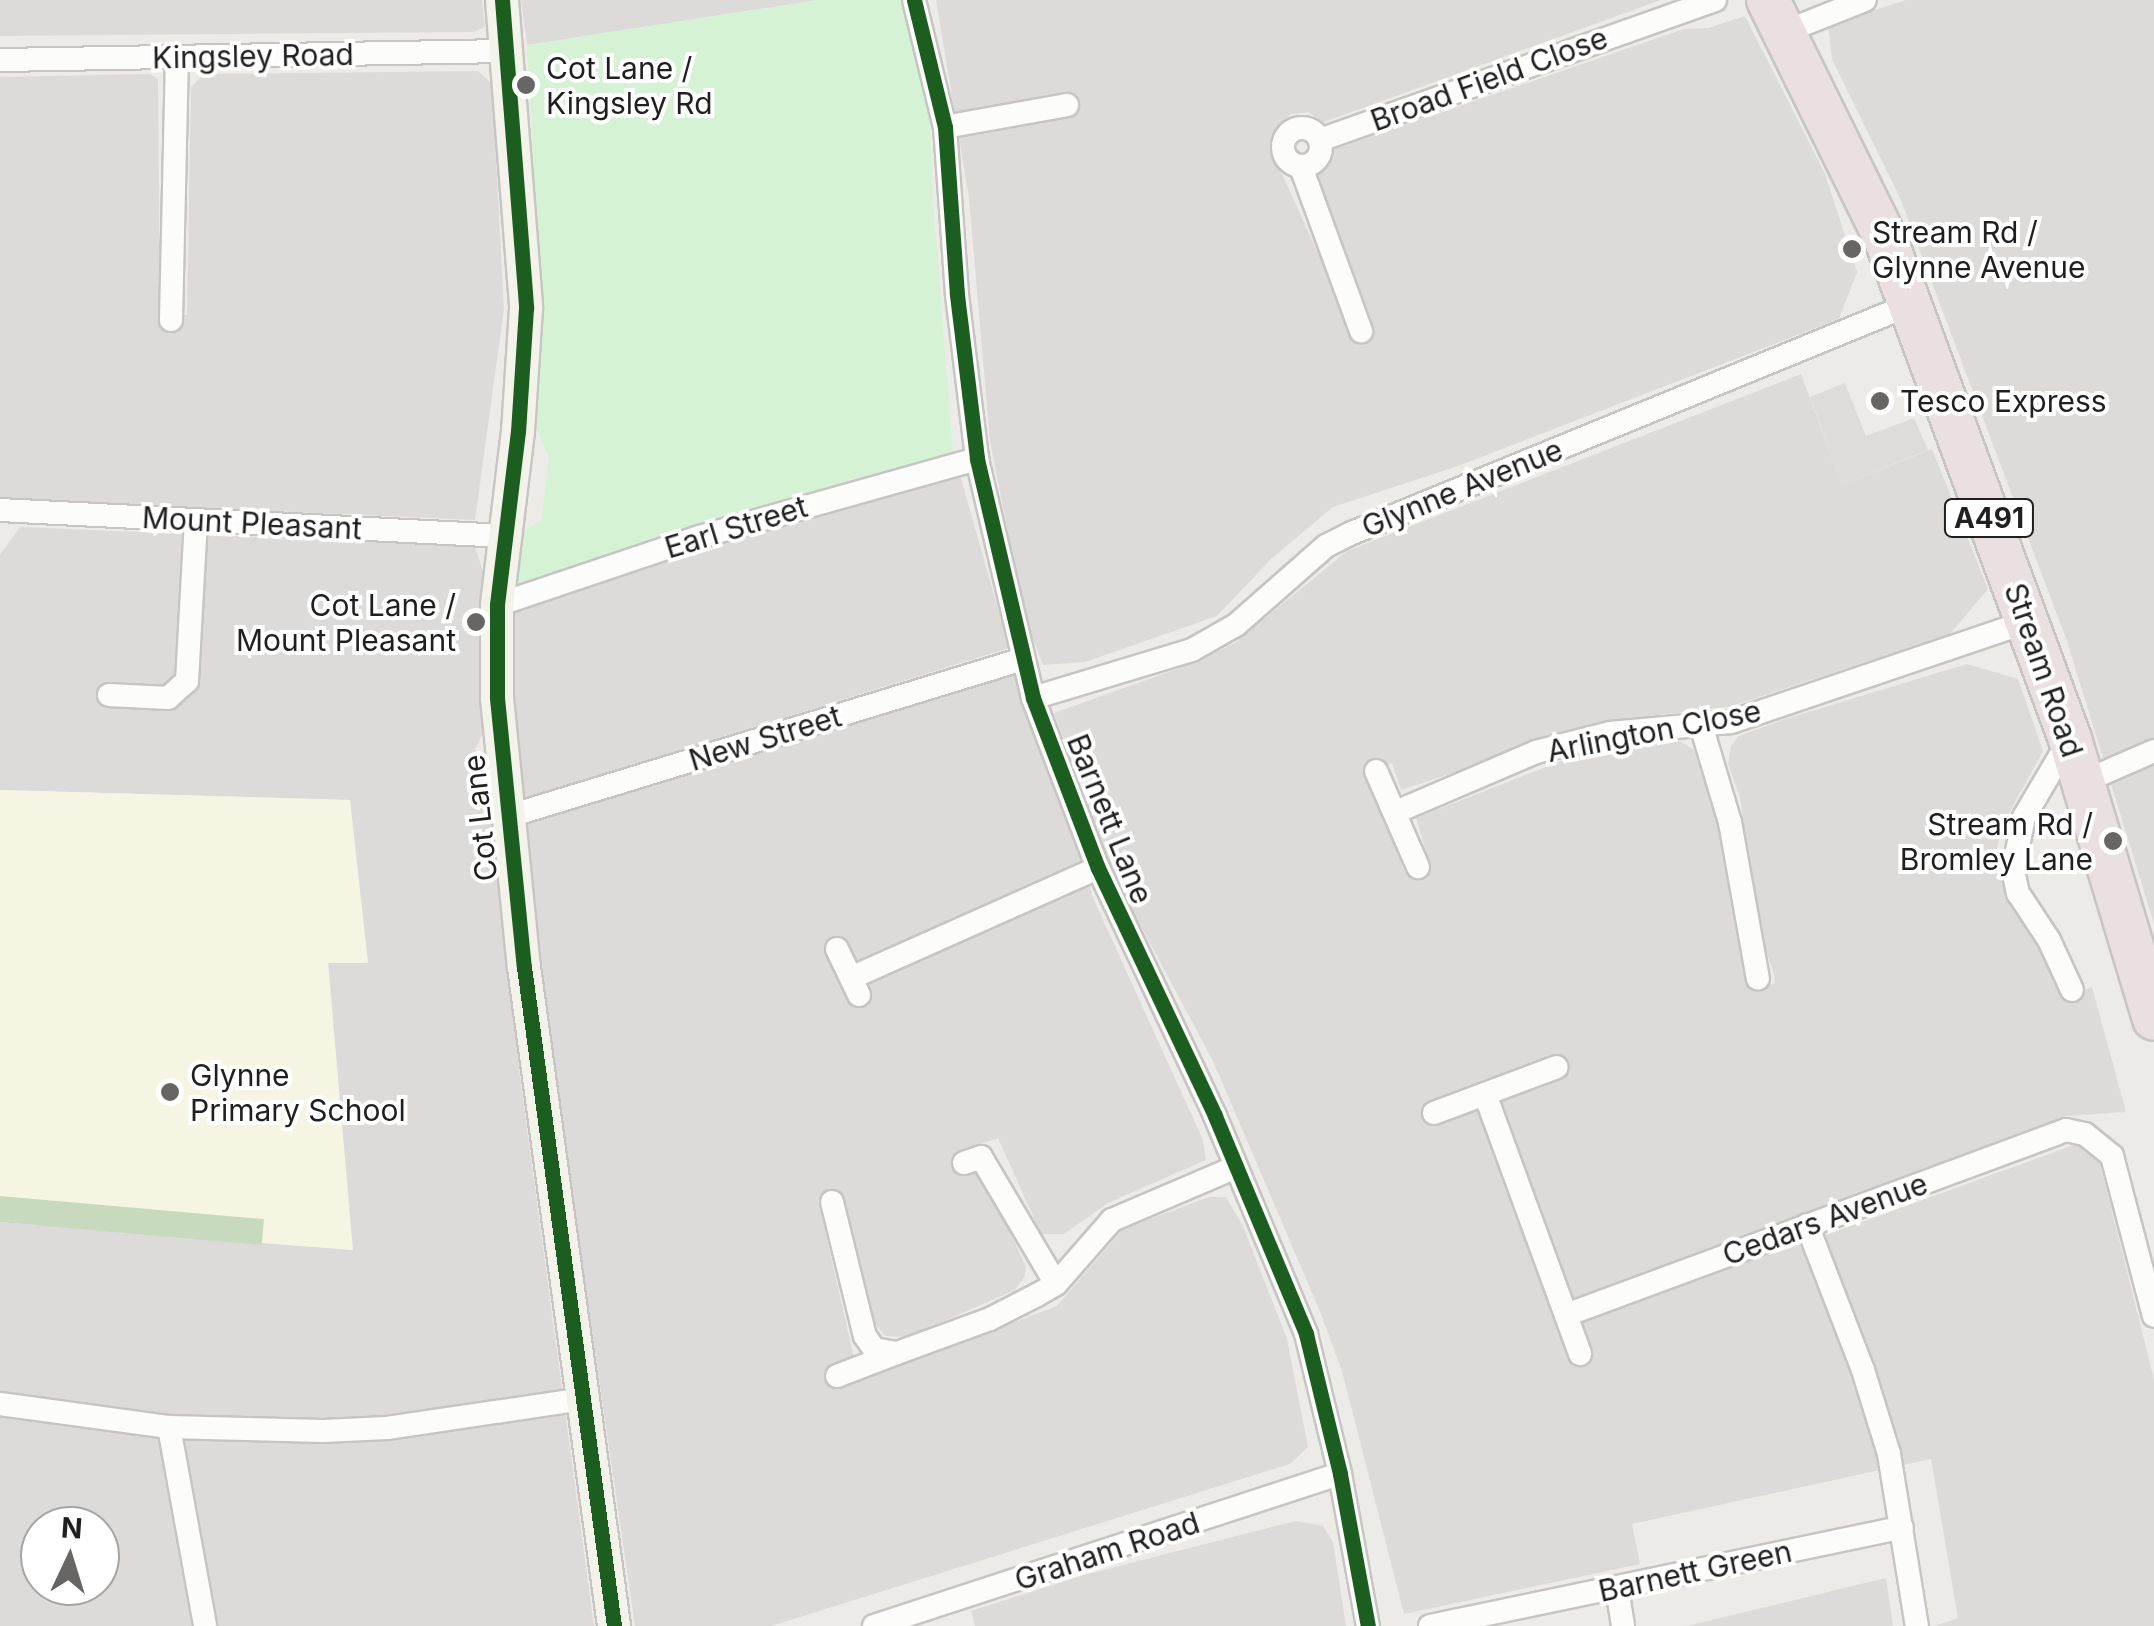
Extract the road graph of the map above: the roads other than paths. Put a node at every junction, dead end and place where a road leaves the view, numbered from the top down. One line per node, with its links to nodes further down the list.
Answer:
1 (502, 0): 6 (street, Cot Lane)
2 (914, 0): 10 (street, Barnett Lane)
3 (1715, 0): 11 (street, Broad Field Close)
4 (1865, 0): 5 (street)
5 (1776, 16): 13 (highway, Stream Road / A491)
6 (507, 51): 7 (street, Kingsley Road); 19 (street, Cot Lane)
7 (177, 58): 8 (street, Kingsley Road); 14 (street)
8 (0, 60)
9 (1068, 106): 10 (street)
10 (944, 127): 16 (street, Barnett Lane)
11 (1320, 140): 12 (street); 12 (street, Broad Field Close)
12 (1301, 167): 15 (street, Broad Field Close)
13 (1909, 306): 21 (highway, Stream Road / A491); 24 (street, Glynne Avenue)
14 (171, 320)
15 (1360, 331)
16 (976, 459): 20 (street, Earl Street); 22 (street, Barnett Lane)
17 (0, 510): 18 (street, Mount Pleasant)
18 (196, 520): 19 (street, Mount Pleasant); 23 (street)
19 (504, 536): 20 (street, Cot Lane)
20 (498, 605): 31 (street, Cot Lane)
21 (2029, 622): 25 (street, Arlington Close); 26 (highway, Stream Road / A491)
22 (1023, 659): 24 (street, Barnett Lane); 31 (street, New Street)
23 (109, 695)
24 (1033, 698): 32 (street, Barnett Lane)
25 (1702, 725): 30 (street, Arlington Close); 35 (street)
26 (2070, 739): 29 (highway, Stream Road / A491); 36 (street)
27 (2154, 751): 29 (street)
28 (1376, 771): 30 (street)
29 (2083, 782): 37 (highway, Stream Road / A491)
30 (1396, 812): 33 (street)
31 (506, 817): 51 (street, Cot Lane)
32 (1098, 868): 34 (street); 42 (street, Barnett Lane)
33 (1418, 868)
34 (837, 949)
35 (1758, 979)
36 (2072, 990)
37 (2154, 1020)
38 (1557, 1067): 39 (street)
39 (1484, 1094): 40 (street); 46 (street)
40 (1434, 1113)
41 (964, 1163): 45 (street)
42 (1236, 1166): 45 (street); 54 (street, Barnett Lane)
43 (832, 1202): 48 (street)
44 (1807, 1225): 46 (street, Cedars Avenue); 47 (street, Cedars Avenue); 55 (street)
45 (1056, 1284): 48 (street)
46 (1566, 1315): 49 (street)
47 (2154, 1316)
48 (897, 1353): 50 (street)
49 (1580, 1354)
50 (837, 1376)
51 (584, 1399): 53 (street); 58 (street, Cot Lane)
52 (0, 1404): 53 (street)
53 (169, 1427): 57 (street)
54 (1340, 1474): 59 (street, Graham Road); 60 (street, Barnett Lane)
55 (1902, 1527): 56 (street, Barnett Green); 63 (street)
56 (1617, 1588): 61 (street, Barnett Green); 62 (street)
57 (205, 1626)
58 (614, 1626)
59 (874, 1626)
60 (1368, 1626)
61 (1430, 1626)
62 (1623, 1626)
63 (1917, 1626)

